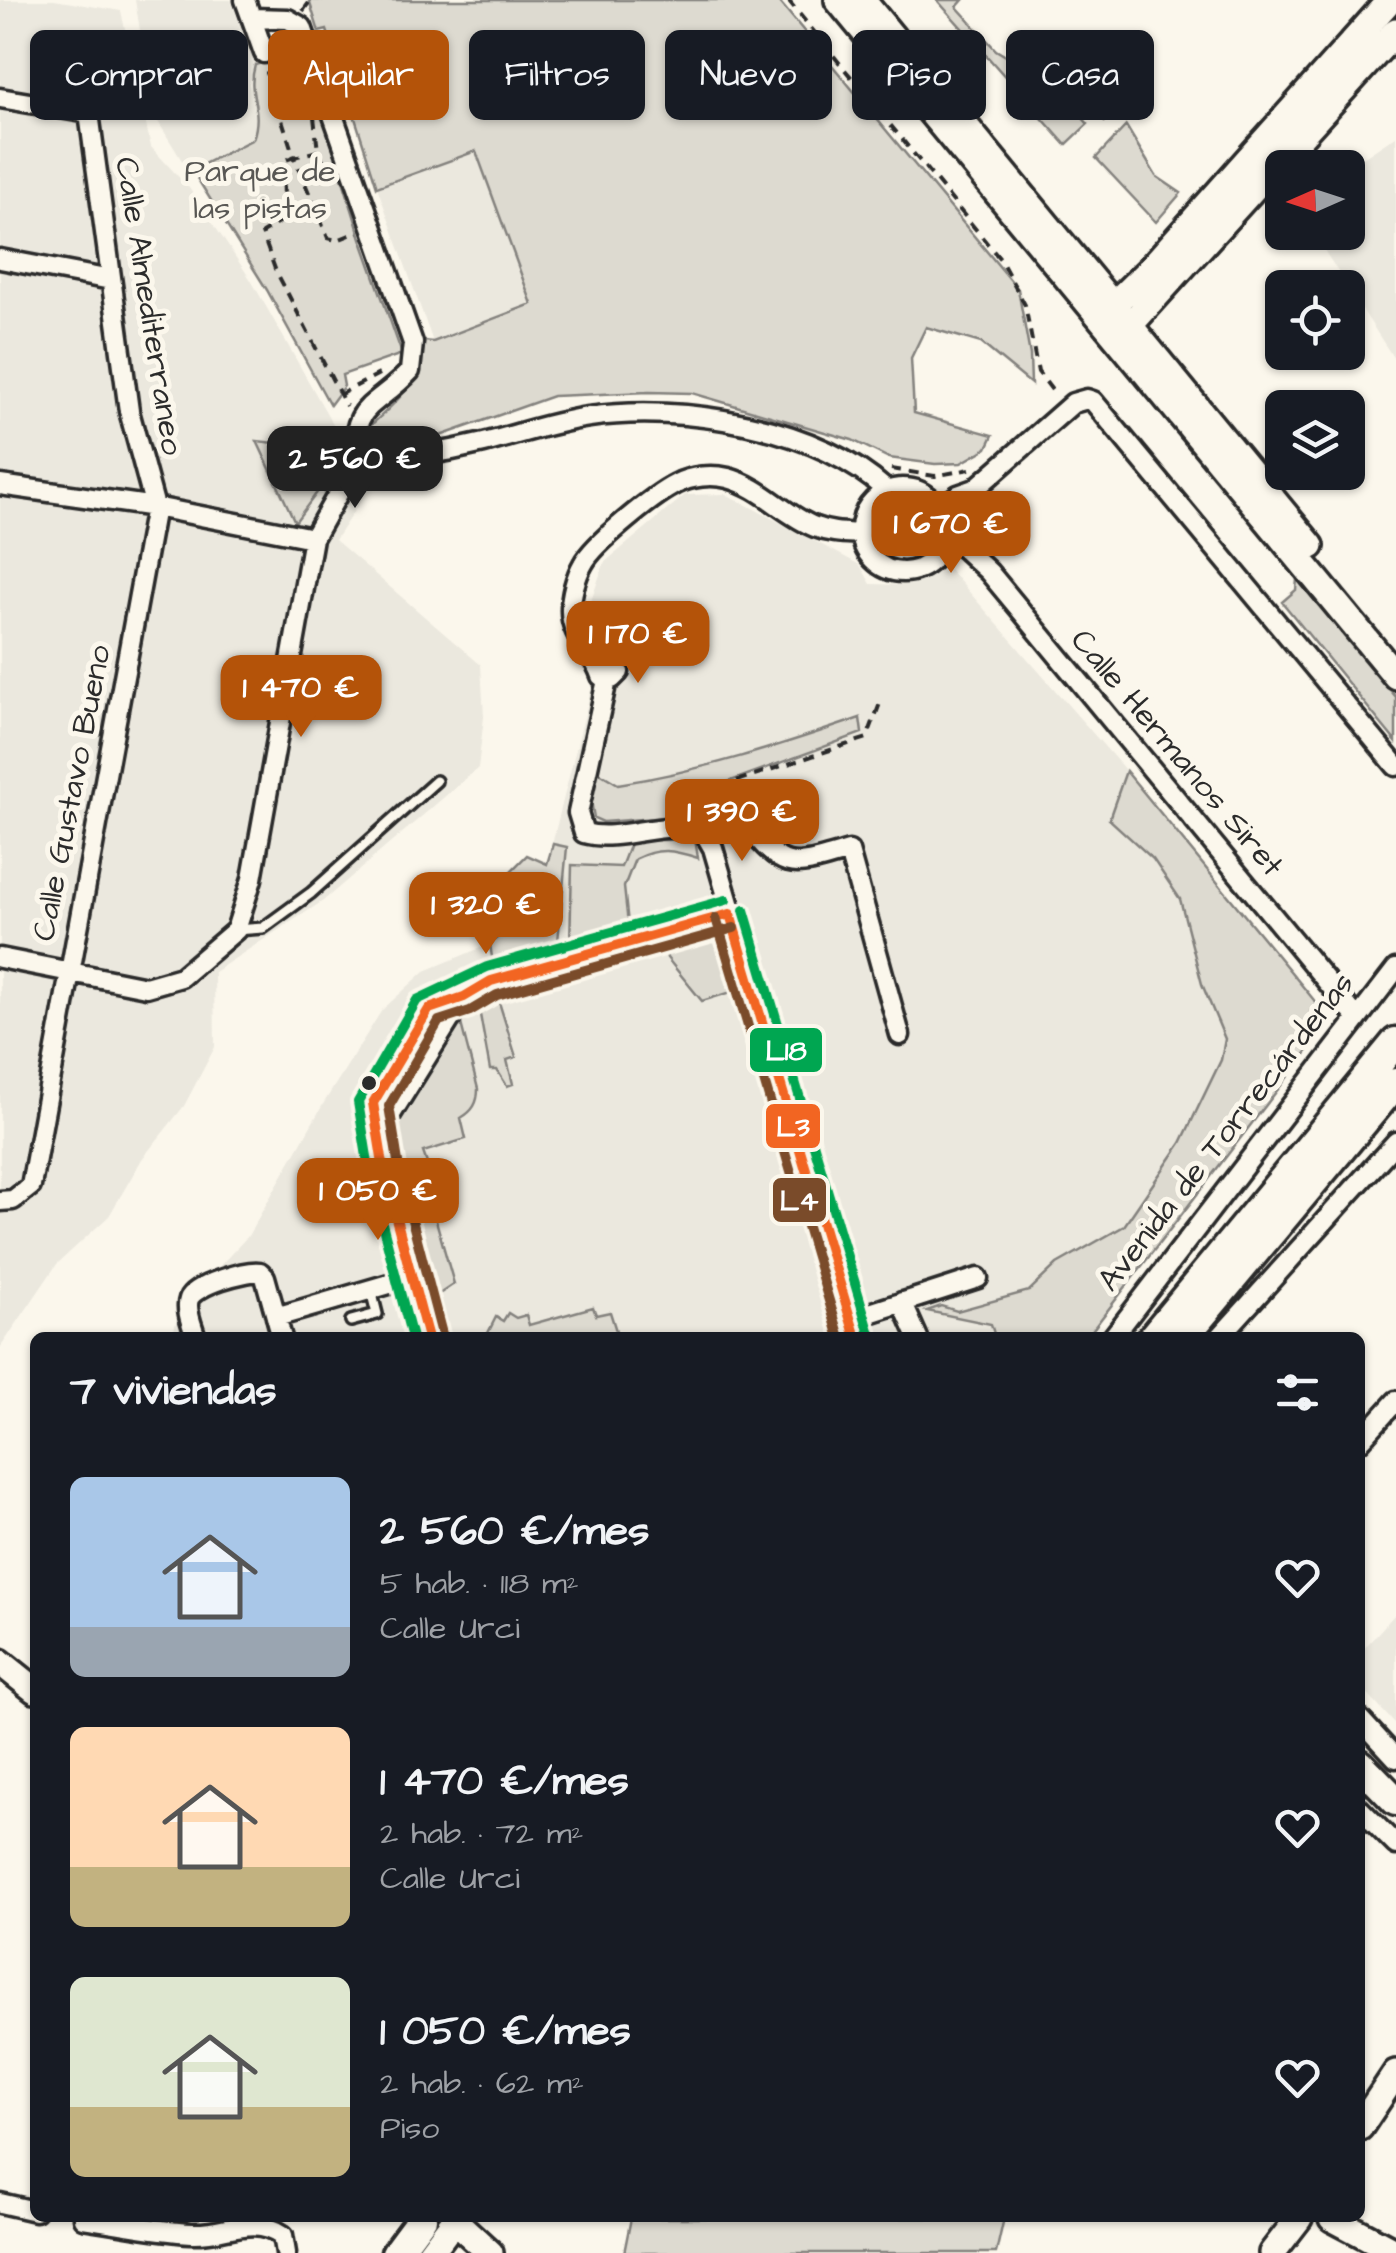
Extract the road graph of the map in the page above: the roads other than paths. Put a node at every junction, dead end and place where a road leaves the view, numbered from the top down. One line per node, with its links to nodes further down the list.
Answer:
1 (838, 0): 20 (street)
2 (862, 0): 10 (street)
3 (1390, 0): 10 (street)
4 (248, 9): 6 (street); 11 (street)
5 (1396, 31): 10 (street)
6 (264, 54)
7 (0, 98): 9 (street, Calle Almediterraneo)
8 (0, 259): 9 (street)
9 (112, 280): 14 (street, Calle Almediterraneo)
10 (1122, 315): 19 (street)
11 (356, 462): 13 (street); 18 (street)
12 (0, 485): 14 (street)
13 (886, 490): 15 (street); 17 (street)
14 (155, 507): 18 (street); 28 (street, Calle Gustavo Bueno)
15 (940, 509): 16 (street); 21 (street)
16 (946, 532): 17 (street); 29 (street, Calle Hermanos Siret)
17 (860, 534): 23 (street)
18 (314, 538): 25 (street)
19 (1396, 651)
20 (1396, 676)
21 (1396, 766)
22 (436, 781): 25 (lane)
23 (705, 834): 24 (street); 30 (street)
24 (730, 914): 35 (street); 41 (street)
25 (236, 930): 28 (street)
26 (0, 958): 28 (street)
27 (1396, 969): 29 (street, Avenida de Torrecárdenas)
28 (69, 972): 34 (street, Calle Gustavo Bueno)
29 (1357, 1018): 46 (street, Avenida de Torrecárdenas)
30 (900, 1035)
31 (1396, 1042): 47 (main road)
32 (1396, 1083): 48 (main road)
33 (1396, 1142): 49 (street)
34 (7, 1201)
35 (413, 1277): 37 (street); 44 (street)
36 (978, 1278): 38 (street)
37 (371, 1290): 39 (street); 40 (lane)
38 (902, 1302): 41 (street); 45 (street)
39 (276, 1317): 42 (street); 43 (street)
40 (352, 1321)
41 (853, 1328)
42 (194, 1332)
43 (280, 1332)
44 (427, 1332)
45 (915, 1332)
46 (1117, 1332)
47 (1157, 1332)
48 (1188, 1332)
49 (1224, 1332)
50 (1396, 1402): 51 (street)
51 (1365, 1436)
52 (0, 1662): 53 (street)
53 (30, 1686)
54 (1365, 1725): 55 (street)
55 (1396, 1758)
56 (1365, 1769): 57 (main road)
57 (1396, 1801)
58 (1365, 1814): 59 (street)
59 (1396, 1846)
60 (1396, 2073): 61 (street)
61 (1365, 2120)
62 (0, 2203): 63 (street)
63 (30, 2210)
64 (111, 2222): 71 (street)
65 (419, 2222): 72 (main road)
66 (453, 2222): 73 (street)
67 (458, 2222): 74 (street)
68 (1296, 2222): 75 (street)
69 (1340, 2222): 70 (street)
70 (1396, 2252)
71 (286, 2253)
72 (396, 2253)
73 (430, 2253)
74 (490, 2253)
75 (1272, 2253)

